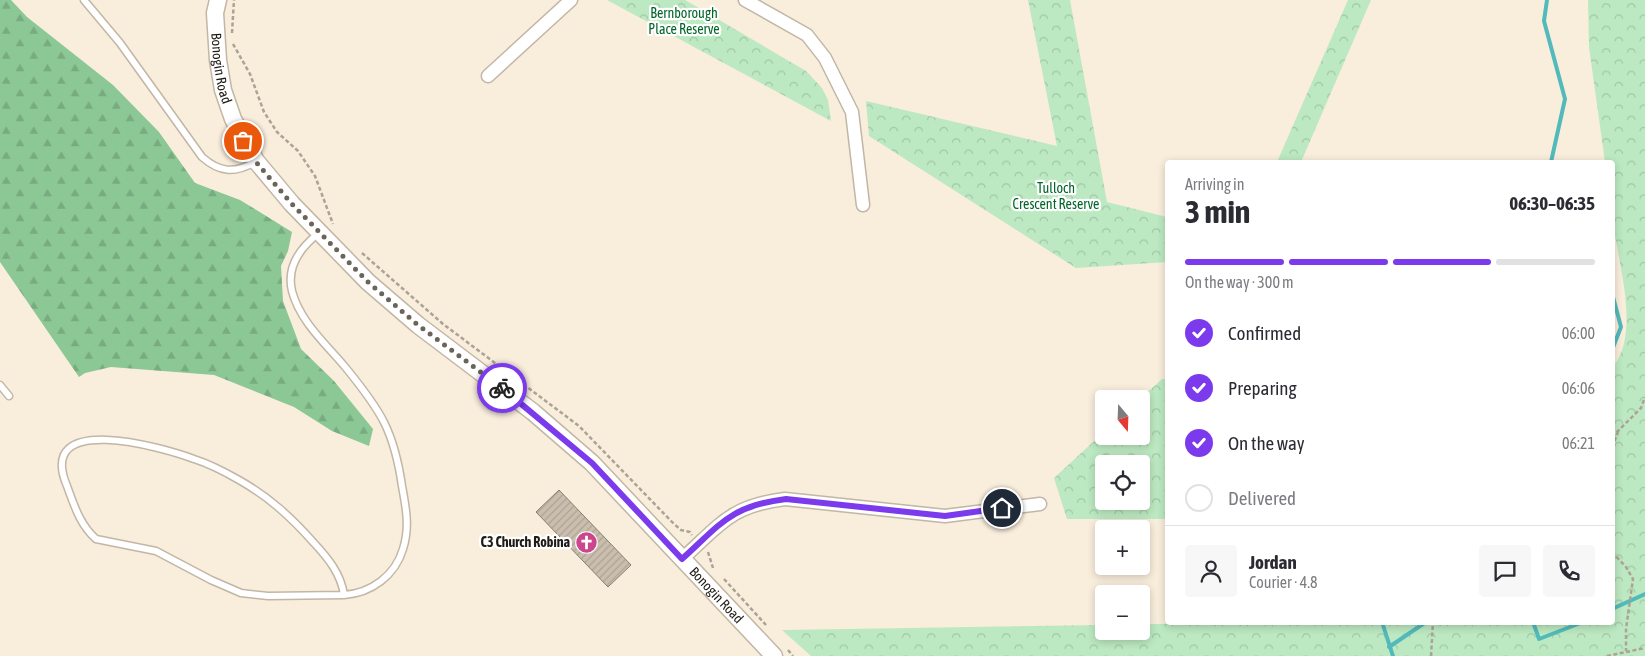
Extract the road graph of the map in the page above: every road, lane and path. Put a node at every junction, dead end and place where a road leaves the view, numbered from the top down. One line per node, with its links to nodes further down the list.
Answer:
1 (84, 0): 7 (lane)
2 (218, 0): 7 (street, Bonogin Road)
3 (234, 0): 9 (path)
4 (572, 0): 6 (street)
5 (745, 0): 8 (street)
6 (488, 76)
7 (256, 162): 10 (street, Bonogin Road)
8 (863, 205)
9 (338, 230)
10 (319, 233): 22 (street, Bonogin Road); 25 (lane)
11 (356, 247): 19 (path)
12 (0, 384): 13 (lane)
13 (9, 396)
14 (1645, 397): 15 (path)
15 (1618, 430): 16 (path); 17 (path)
16 (1615, 434)
17 (1615, 439)
18 (1040, 504): 22 (street)
19 (692, 535)
20 (706, 549): 23 (path)
21 (1615, 555): 29 (path)
22 (682, 559): 30 (street, Bonogin Road)
23 (716, 571)
24 (722, 578): 27 (path)
25 (344, 595): 25 (lane)
26 (1433, 625): 32 (path)
27 (769, 628)
28 (1645, 648): 29 (path)
29 (1626, 651): 33 (path)
30 (780, 653): 31 (path)
31 (793, 656)
32 (1431, 656)
33 (1607, 656)

